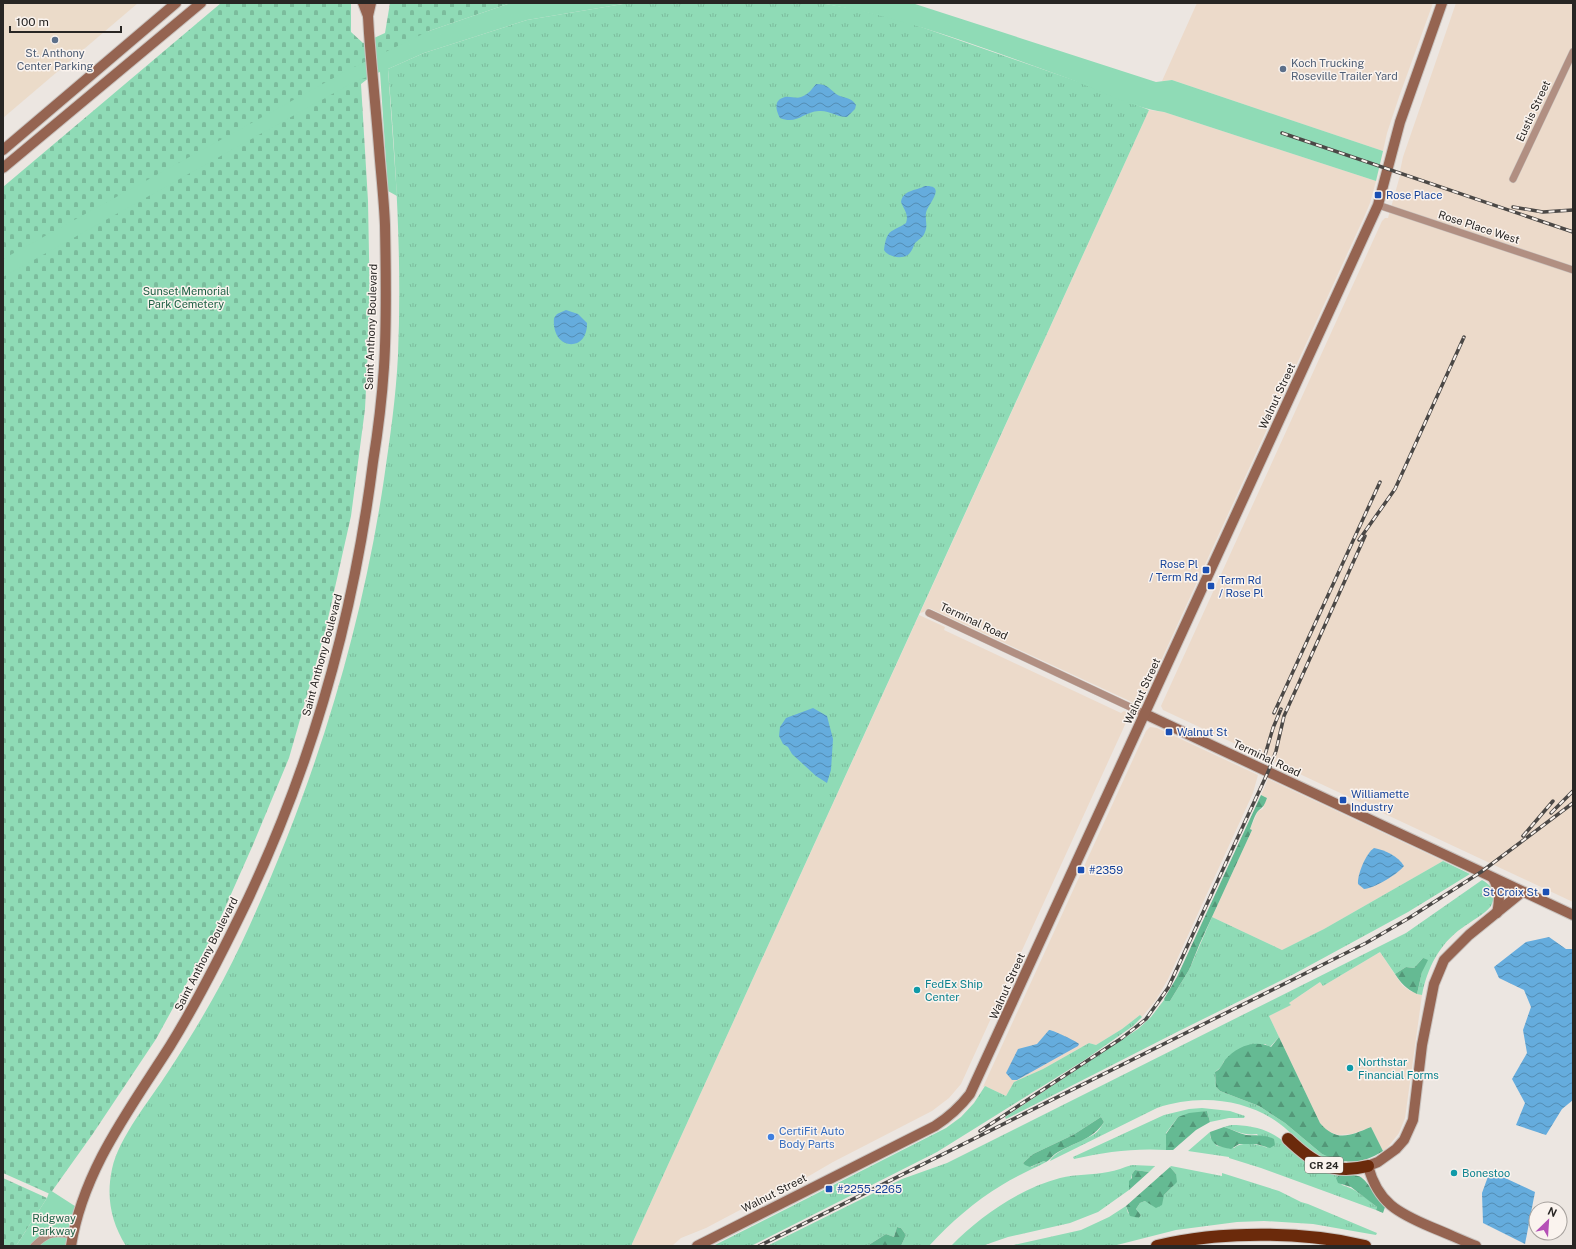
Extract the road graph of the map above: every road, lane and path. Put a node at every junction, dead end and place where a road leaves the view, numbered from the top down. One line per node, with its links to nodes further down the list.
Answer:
1 (176, 3): 8 (street)
2 (201, 3): 9 (street)
3 (363, 3): 6 (street, Saint Anthony Boulevard)
4 (371, 3): 6 (street, Saint Anthony Boulevard)
5 (1442, 3): 11 (street, Walnut Street)
6 (368, 16): 21 (street, Saint Anthony Boulevard)
7 (1573, 52): 10 (street, Eustis Street)
8 (3, 150)
9 (3, 168)
10 (1513, 179)
11 (1378, 205): 12 (street, Rose Place West); 14 (street, Walnut Street)
12 (1573, 270)
13 (929, 613): 14 (street, Terminal Road)
14 (1145, 714): 15 (street, Terminal Road); 24 (street, Walnut Street)
15 (1493, 878): 16 (street, Terminal Road); 17 (street)
16 (1522, 892): 17 (street, CR 24); 18 (street, Terminal Road)
17 (1497, 913): 20 (street, CR 24)
18 (1573, 915)
19 (1288, 1139): 20 (highway, CR 24)
20 (1368, 1166): 27 (street)
21 (73, 1235): 22 (street); 23 (street, Saint Anthony Boulevard)
22 (34, 1246)
23 (71, 1246)
24 (697, 1246)
25 (1157, 1246): 26 (highway)
26 (1365, 1246)
27 (1476, 1246)

